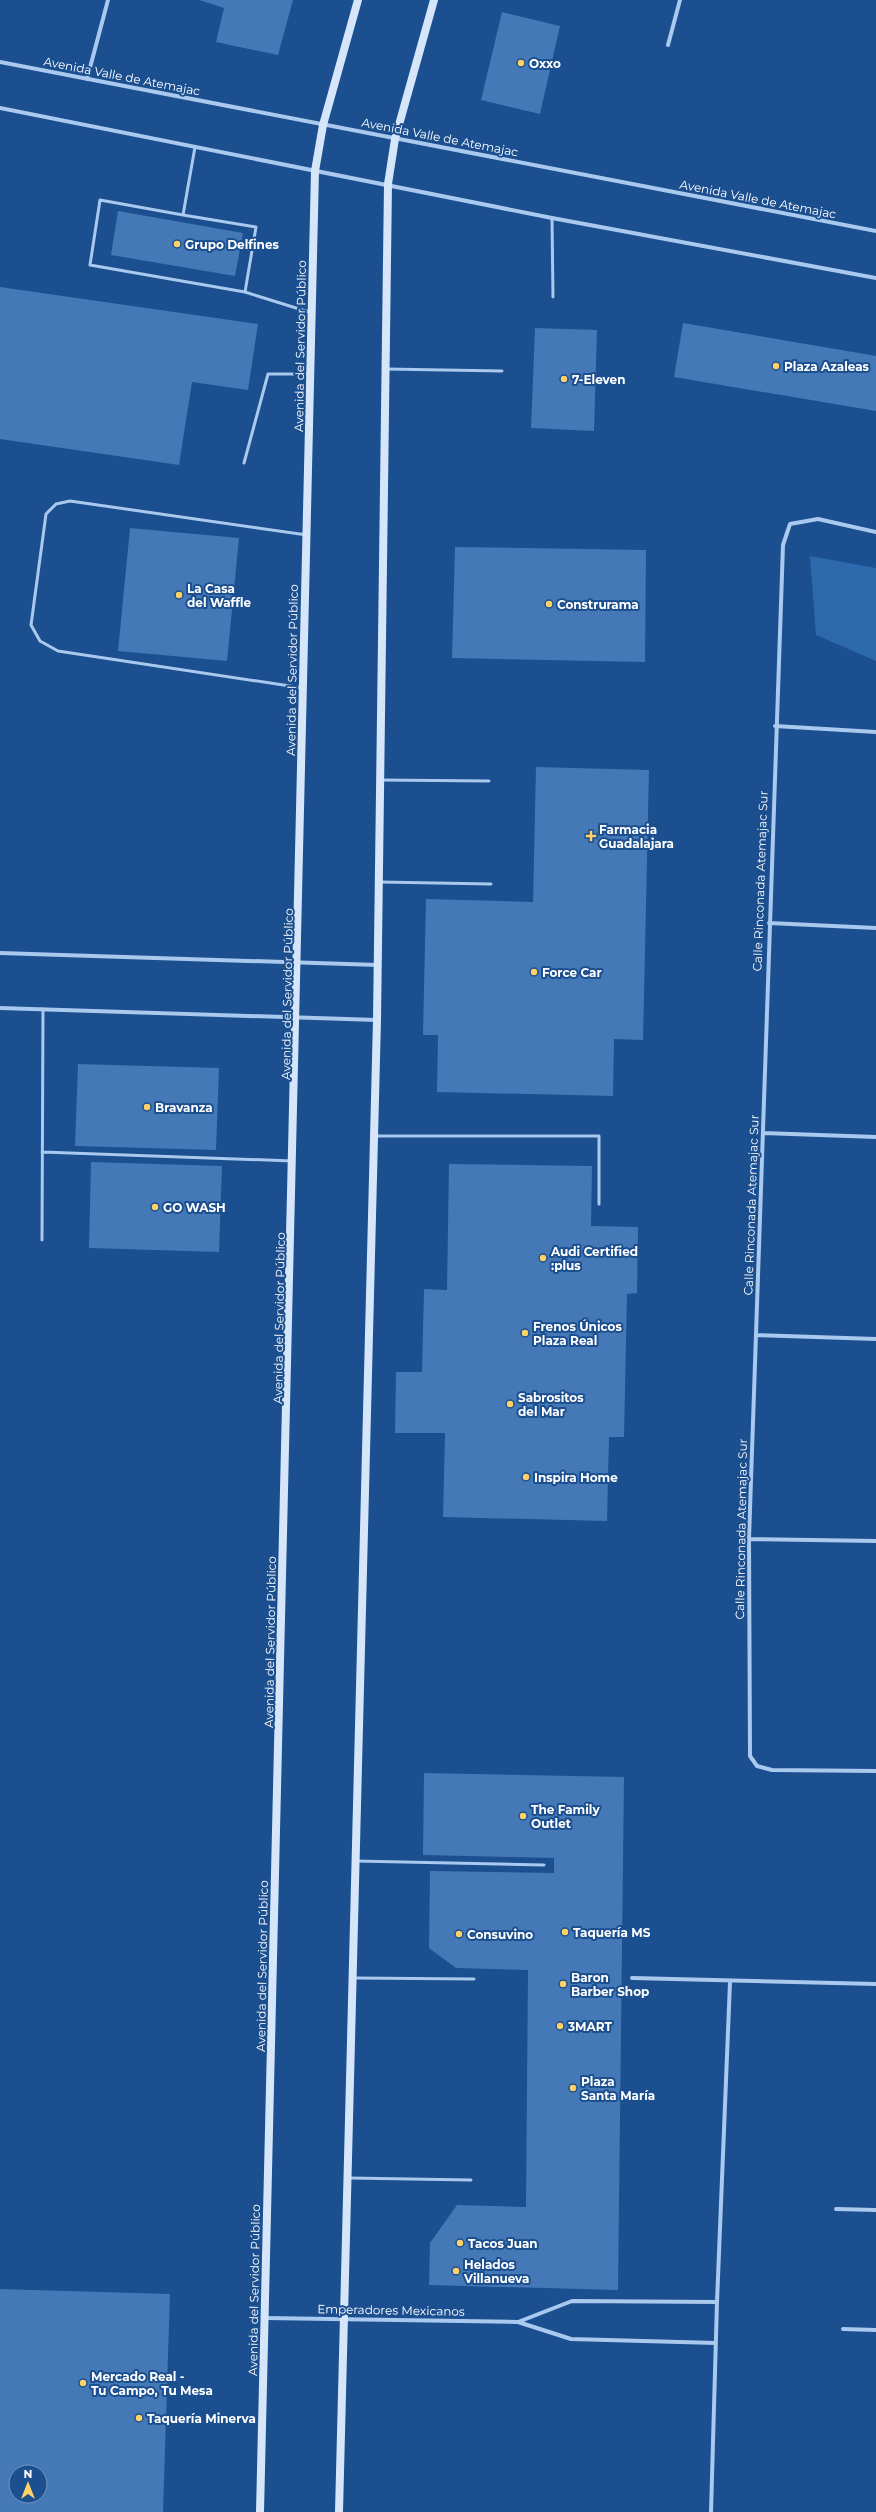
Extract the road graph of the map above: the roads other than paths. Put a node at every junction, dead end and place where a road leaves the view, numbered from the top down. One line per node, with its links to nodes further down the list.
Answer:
1 (108, 0): 7 (street)
2 (358, 0): 9 (street, Avenida del Servidor Público)
3 (434, 0): 10 (street)
4 (680, 0): 5 (street)
5 (668, 45)
6 (0, 62): 7 (street, Avenida Valle de Atemajac)
7 (87, 79): 9 (street, Avenida Valle de Atemajac)
8 (0, 108): 11 (street)
9 (323, 125): 10 (street, Avenida Valle de Atemajac); 12 (street, Avenida del Servidor Público)
10 (395, 139): 13 (street); 16 (street, Avenida Valle de Atemajac)
11 (195, 147): 12 (street); 14 (lane)
12 (315, 171): 13 (street); 20 (street, Avenida del Servidor Público)
13 (388, 184): 15 (street); 21 (street)
14 (183, 214): 18 (lane); 18 (lane)
15 (552, 218): 17 (street); 19 (lane)
16 (876, 231)
17 (876, 278)
18 (245, 292): 20 (lane)
19 (553, 296)
20 (312, 313): 23 (street, Avenida del Servidor Público)
21 (386, 369): 22 (lane); 30 (street)
22 (502, 371)
23 (311, 374): 24 (lane); 26 (street, Avenida del Servidor Público)
24 (244, 463)
25 (876, 532): 28 (street, Calle Rinconada Atemajac Sur)
26 (307, 535): 27 (street, Avenida del Servidor Público); 27 (lane)
27 (303, 688): 37 (street, Avenida del Servidor Público)
28 (775, 726): 29 (street); 34 (street, Calle Rinconada Atemajac Sur)
29 (876, 732)
30 (380, 780): 31 (lane); 32 (street)
31 (489, 781)
32 (380, 882): 33 (lane); 38 (street)
33 (491, 884)
34 (768, 923): 35 (street); 43 (street, Calle Rinconada Atemajac Sur)
35 (876, 928)
36 (0, 953): 37 (street)
37 (299, 962): 38 (street); 41 (street, Avenida del Servidor Público)
38 (378, 965): 42 (street)
39 (0, 1008): 40 (street)
40 (43, 1009): 41 (street); 46 (lane)
41 (299, 1017): 42 (street); 47 (street, Avenida del Servidor Público)
42 (377, 1020): 44 (street)
43 (763, 1132): 45 (street); 50 (street, Calle Rinconada Atemajac Sur)
44 (374, 1136): 48 (lane); 55 (street)
45 (876, 1137)
46 (42, 1152): 47 (lane); 49 (lane)
47 (295, 1161): 67 (street, Avenida del Servidor Público)
48 (599, 1204)
49 (42, 1240)
50 (756, 1335): 51 (street); 52 (street, Calle Rinconada Atemajac Sur)
51 (876, 1338)
52 (749, 1539): 53 (street); 54 (street, Calle Rinconada Atemajac Sur)
53 (876, 1541)
54 (876, 1771)
55 (356, 1861): 56 (lane); 57 (street)
56 (544, 1865)
57 (354, 1978): 59 (lane); 62 (street)
58 (632, 1978): 60 (street)
59 (474, 1980)
60 (730, 1982): 61 (street); 66 (street)
61 (876, 1984)
62 (349, 2178): 63 (lane); 68 (street)
63 (471, 2180)
64 (836, 2209): 65 (street)
65 (876, 2210)
66 (716, 2302): 69 (street, Emperadores Mexicanos); 72 (street)
67 (265, 2318): 68 (street, Emperadores Mexicanos); 73 (street, Avenida del Servidor Público)
68 (343, 2319): 69 (street, Emperadores Mexicanos); 74 (street)
69 (518, 2322): 72 (street, Emperadores Mexicanos)
70 (843, 2329): 71 (street)
71 (876, 2330)
72 (716, 2343): 75 (street)
73 (260, 2512)
74 (339, 2512)
75 (711, 2512)

